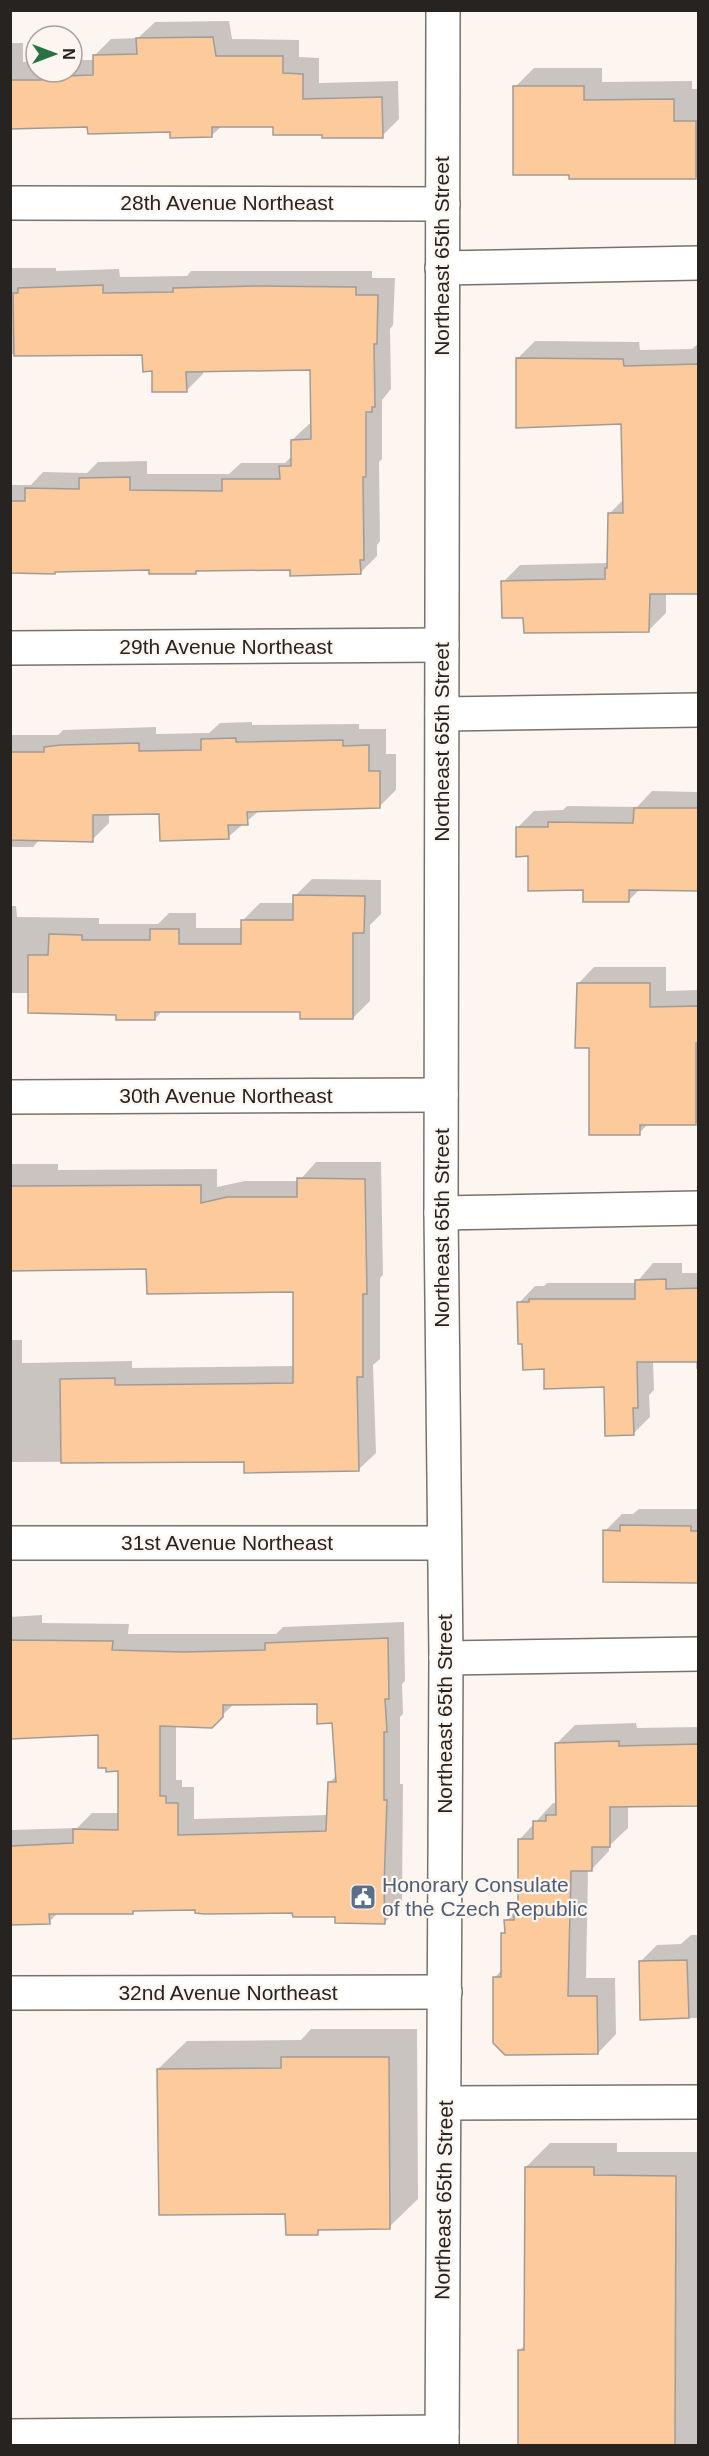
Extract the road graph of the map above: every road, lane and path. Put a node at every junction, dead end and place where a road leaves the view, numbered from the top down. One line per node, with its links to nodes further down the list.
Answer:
1 (443, 10): 3 (street, Northeast 65th Street)
2 (10, 203): 3 (street, 28th Avenue Northeast)
3 (443, 204): 5 (street, Northeast 65th Street)
4 (699, 263): 5 (street)
5 (442, 268): 6 (street, Northeast 65th Street)
6 (442, 645): 7 (street, 29th Avenue Northeast); 9 (street, Northeast 65th Street)
7 (10, 648)
8 (699, 710): 9 (street)
9 (442, 714): 10 (street, Northeast 65th Street)
10 (441, 1095): 11 (street, 30th Avenue Northeast); 13 (street, Northeast 65th Street)
11 (10, 1096)
12 (699, 1208): 13 (street)
13 (441, 1214): 15 (street, Northeast 65th Street)
14 (10, 1543): 15 (street, 31st Avenue Northeast)
15 (444, 1543): 17 (street, Northeast 65th Street)
16 (699, 1654): 17 (street)
17 (446, 1658): 18 (street, Northeast 65th Street)
18 (445, 1992): 19 (street, 32nd Avenue Northeast); 21 (street, Northeast 65th Street)
19 (10, 1993)
20 (699, 2102): 21 (street)
21 (445, 2103): 23 (street, Northeast 65th Street)
22 (10, 2436): 23 (street)
23 (442, 2438)

